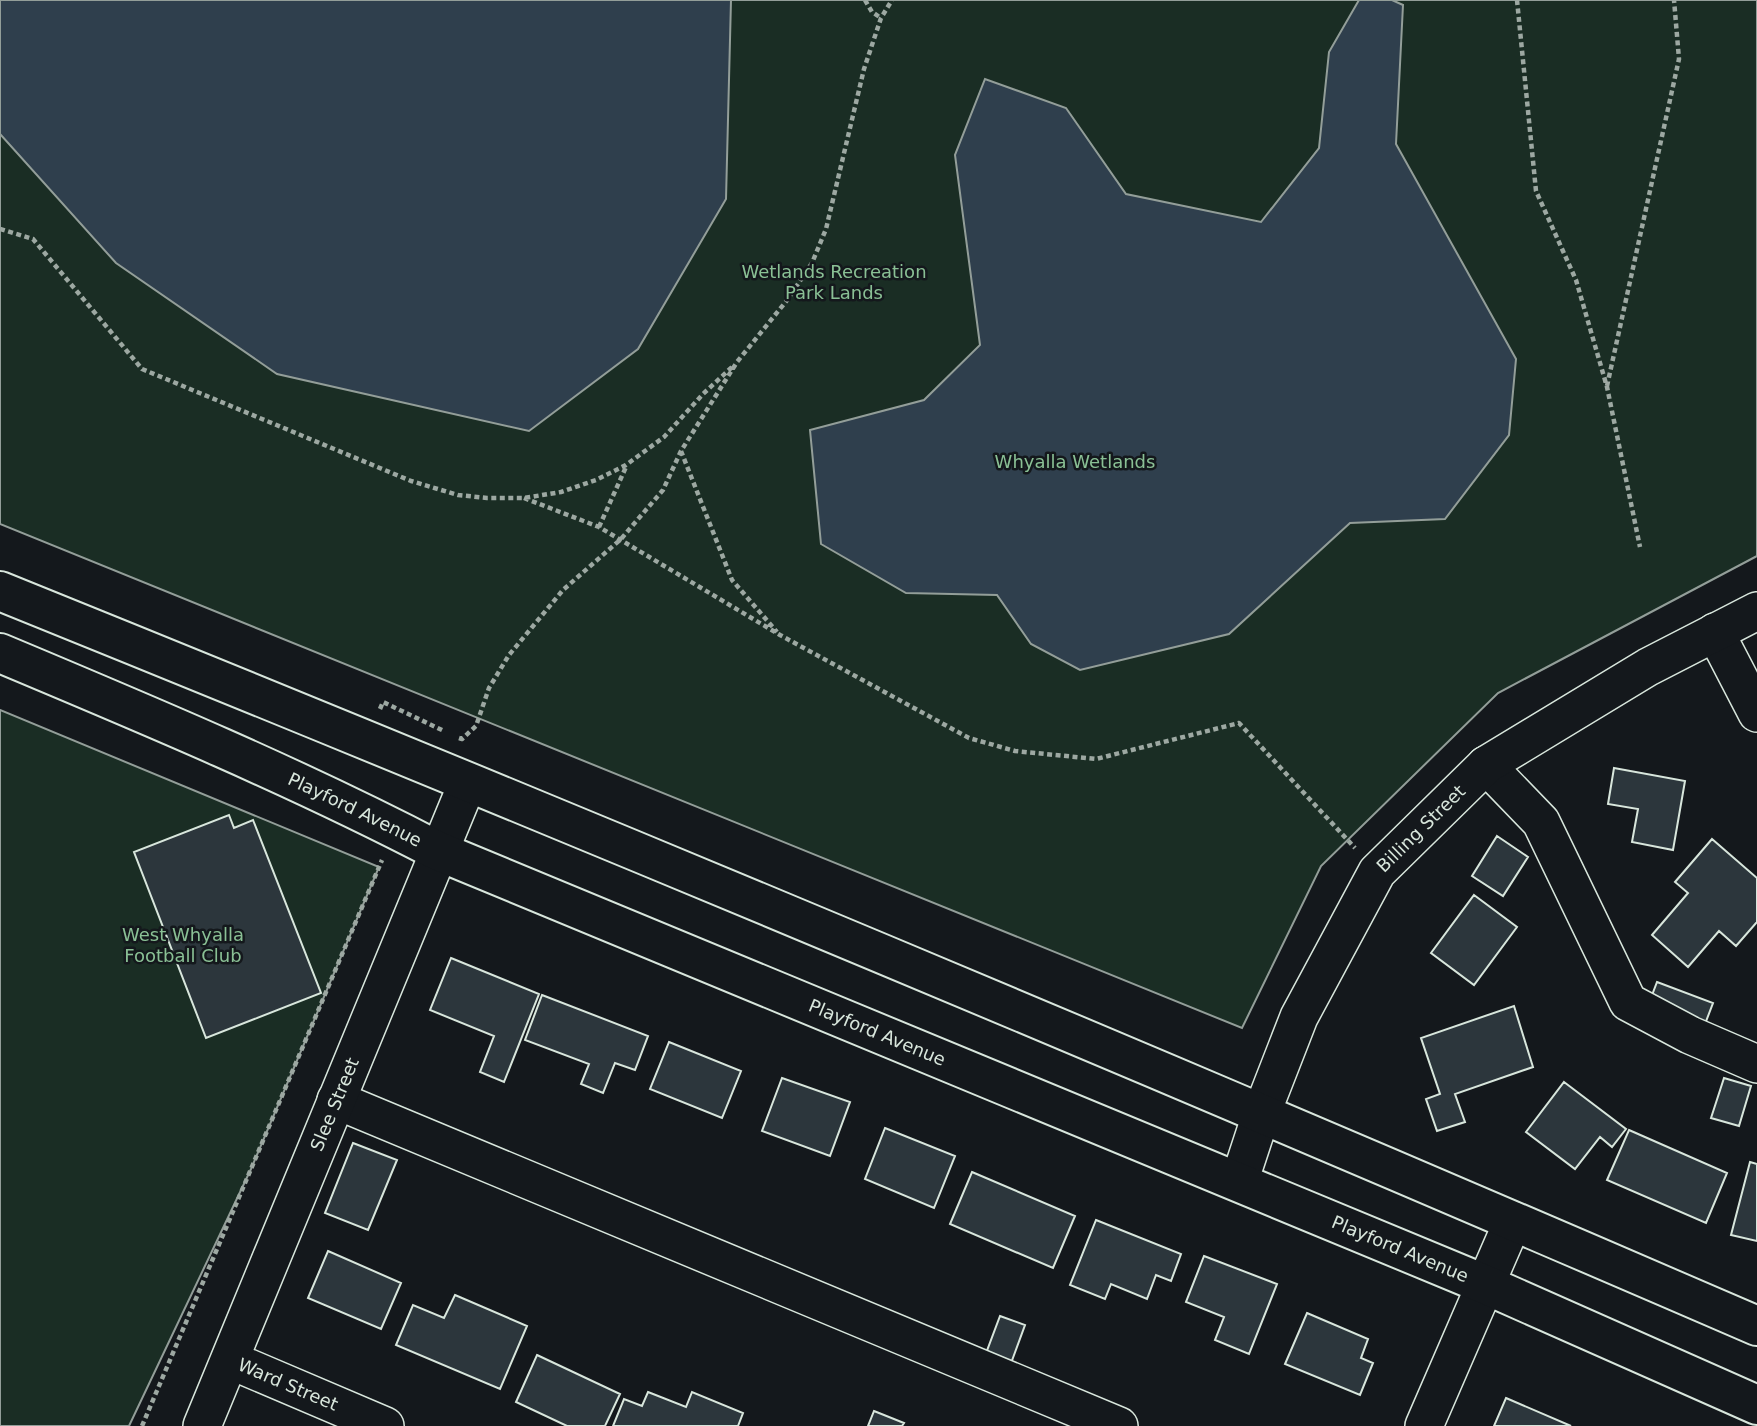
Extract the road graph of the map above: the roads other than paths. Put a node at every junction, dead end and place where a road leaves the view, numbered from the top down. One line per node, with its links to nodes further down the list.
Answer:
1 (0, 591): 7 (highway)
2 (1757, 611): 3 (street, Billing Street)
3 (1715, 632): 5 (street); 6 (street, Billing Street)
4 (0, 653): 8 (highway, Playford Avenue)
5 (1757, 713)
6 (1486, 765): 9 (street); 11 (street, Billing Street)
7 (468, 782): 8 (street, Slee Street); 11 (highway)
8 (438, 851): 10 (street, Slee Street); 12 (highway, Playford Avenue)
9 (1757, 1063)
10 (336, 1100): 16 (street, Slee Street); 20 (street)
11 (1262, 1112): 12 (street, Billing Street); 13 (highway)
12 (1239, 1182): 14 (highway, Playford Avenue)
13 (1513, 1221): 14 (street); 15 (highway)
14 (1484, 1284): 17 (highway, Playford Avenue); 21 (street)
15 (1757, 1326)
16 (230, 1360): 18 (street, Slee Street); 19 (street, Ward Street)
17 (1757, 1405)
18 (202, 1426)
19 (385, 1426)
20 (1119, 1426)
21 (1423, 1426)

